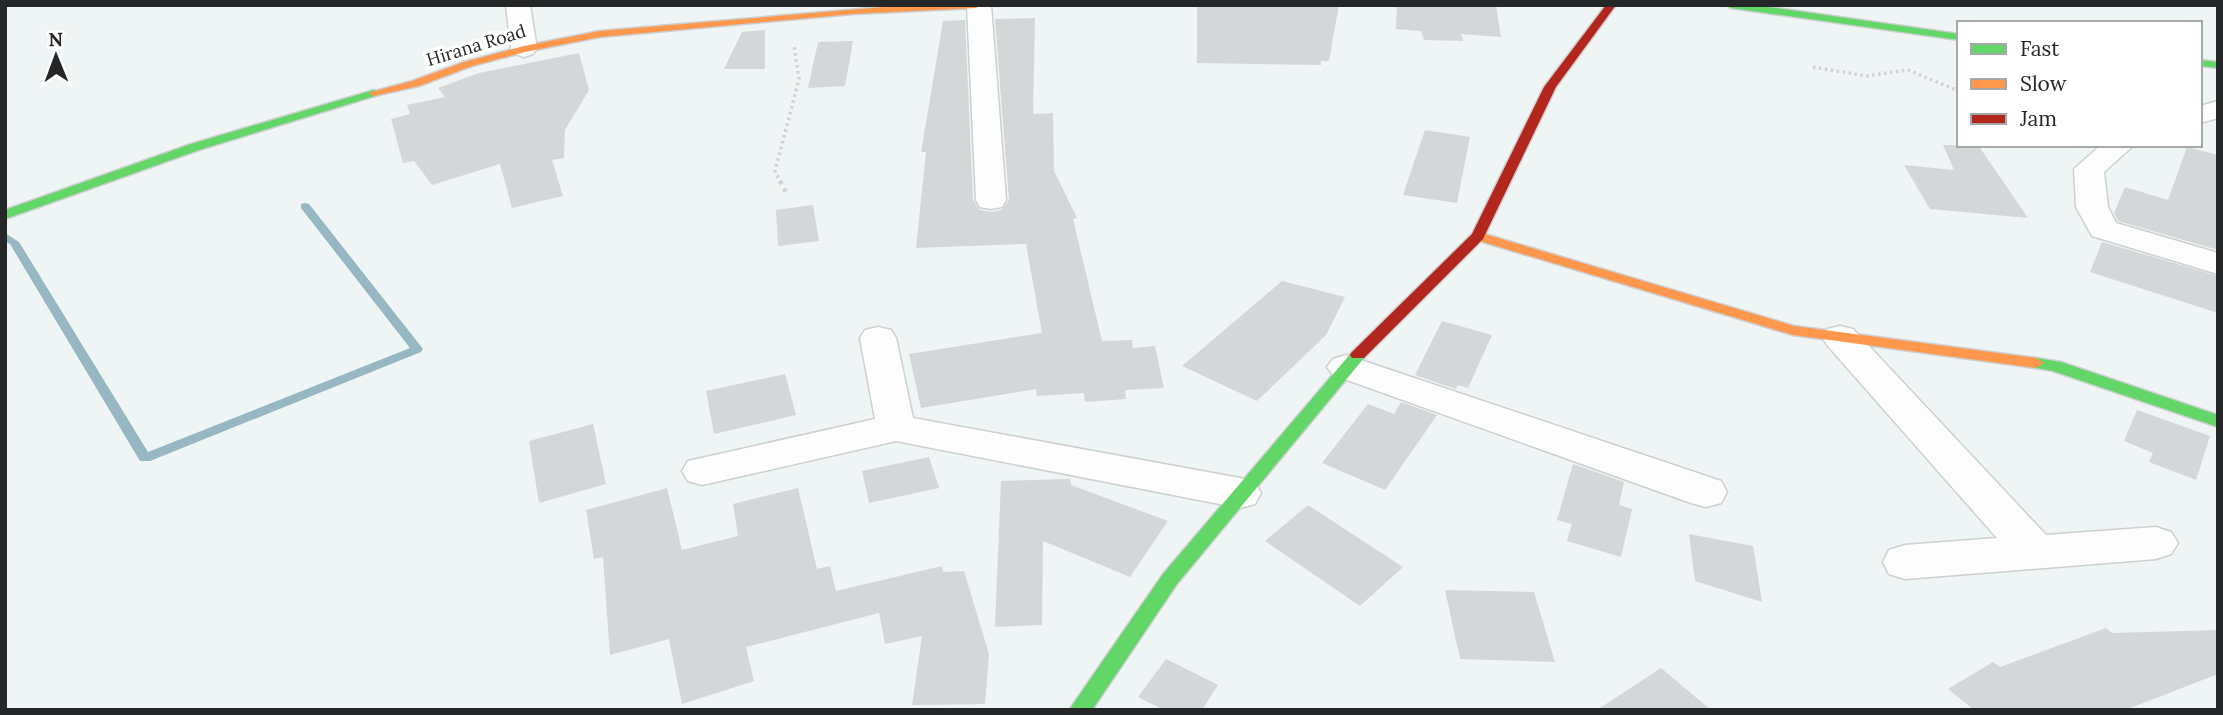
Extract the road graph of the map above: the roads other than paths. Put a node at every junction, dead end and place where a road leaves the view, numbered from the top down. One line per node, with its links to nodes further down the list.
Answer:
1 (518, 5): 6 (street)
2 (978, 5): 6 (street, Hirana Road); 8 (street)
3 (1611, 5): 10 (street)
4 (1731, 5): 5 (street)
5 (1957, 37)
6 (524, 49): 9 (street, Hirana Road)
7 (2117, 147): 11 (street)
8 (991, 200)
9 (5, 215)
10 (1478, 236): 12 (street); 14 (street)
11 (2218, 264)
12 (1840, 337): 15 (street); 21 (street)
13 (878, 338): 16 (street)
14 (1346, 367): 18 (street); 19 (street)
15 (2218, 421)
16 (896, 428): 17 (street); 19 (street)
17 (702, 471)
18 (1706, 492)
19 (1240, 494): 23 (street)
20 (2156, 543): 21 (street)
21 (2036, 553): 22 (street)
22 (1905, 562)
23 (1080, 710)

